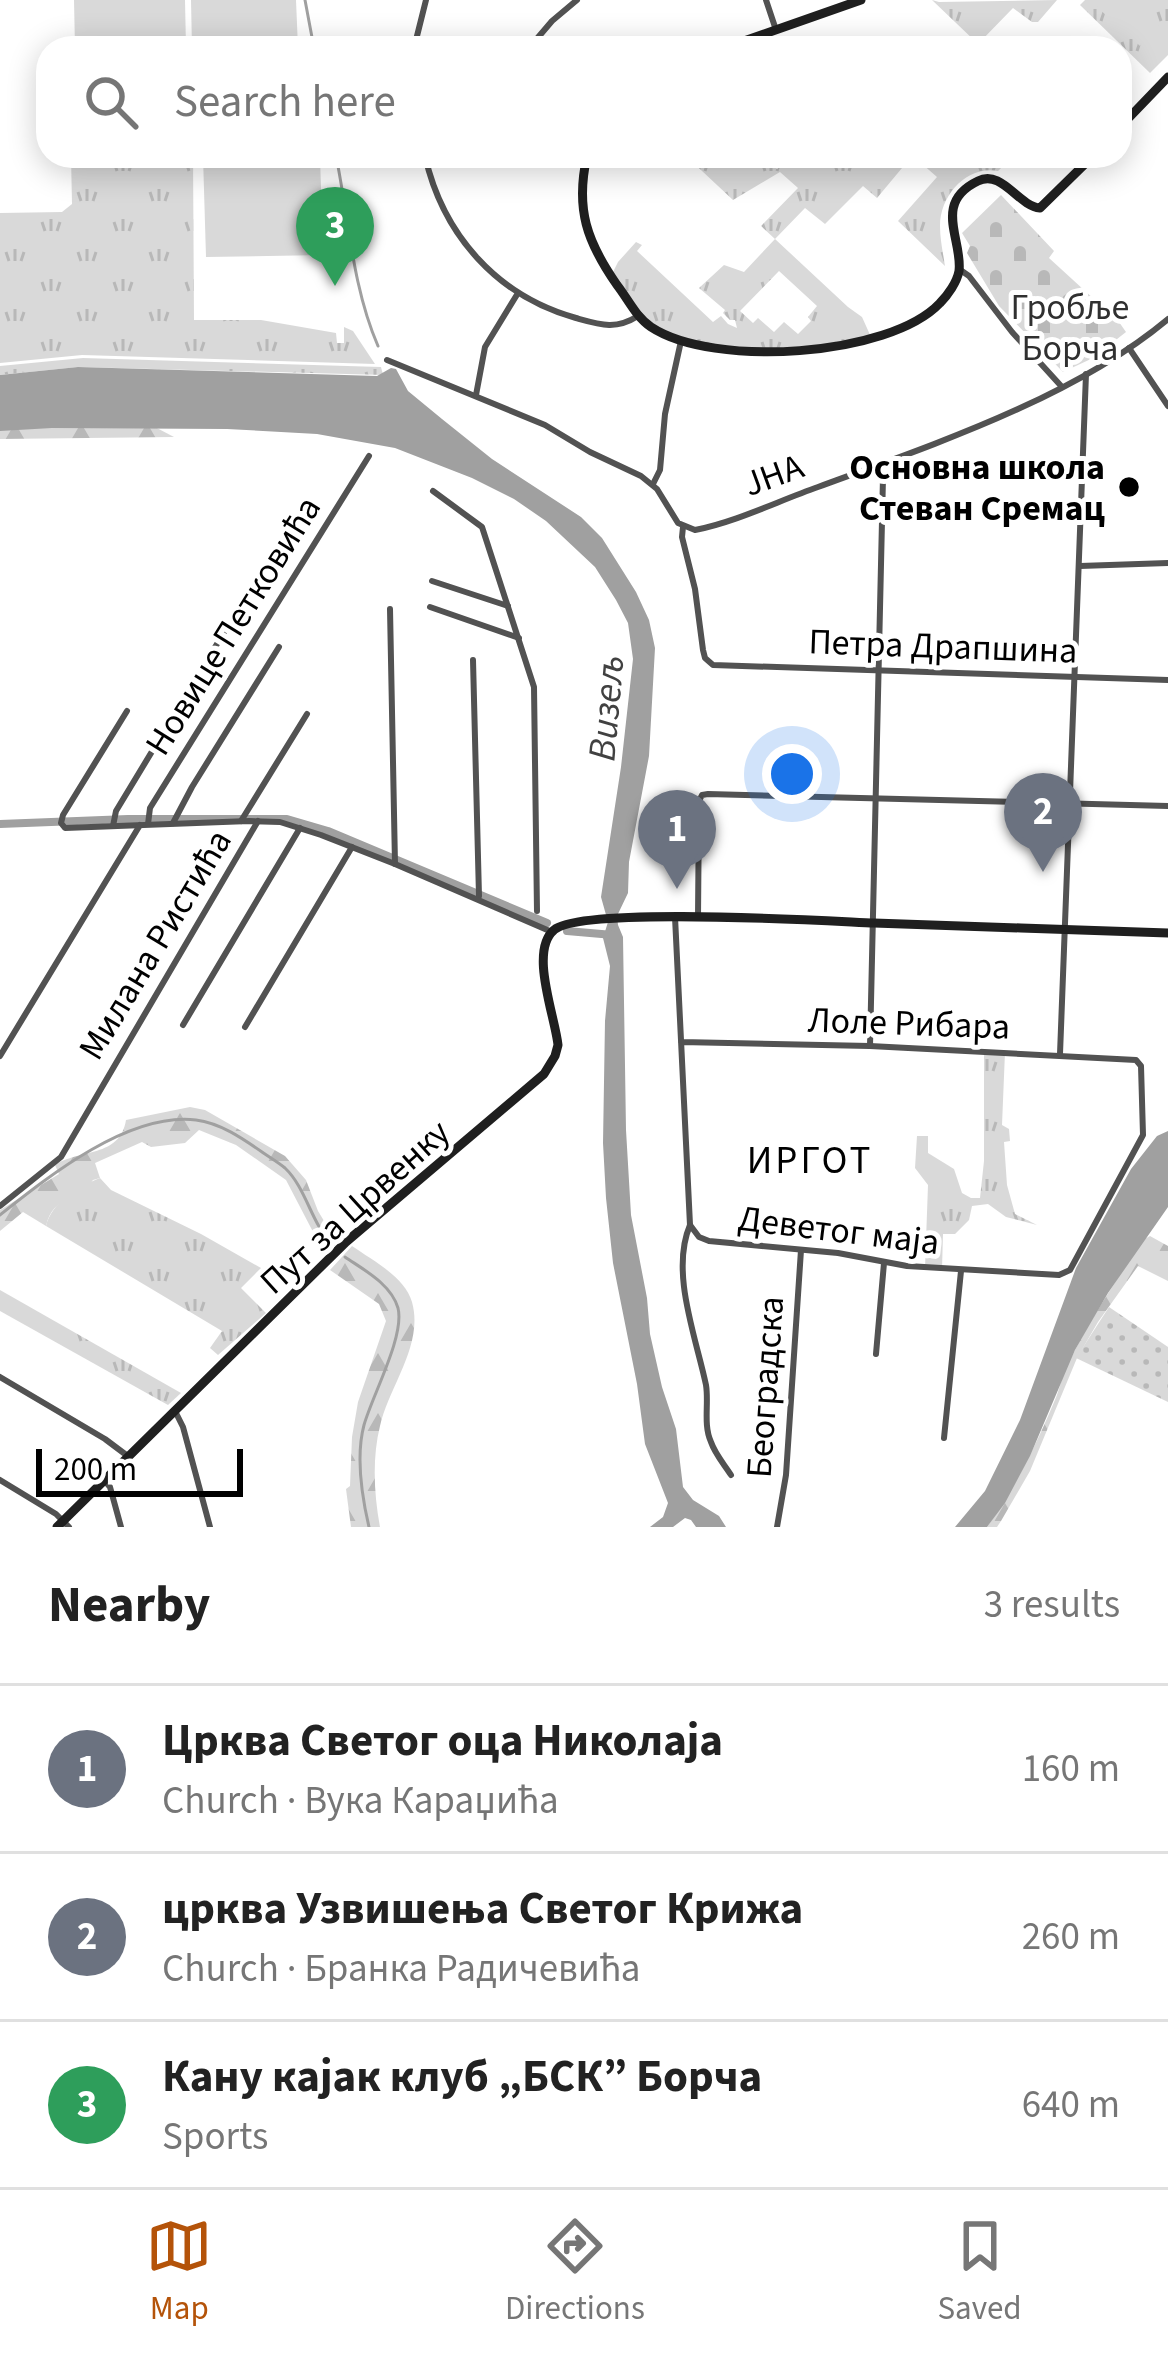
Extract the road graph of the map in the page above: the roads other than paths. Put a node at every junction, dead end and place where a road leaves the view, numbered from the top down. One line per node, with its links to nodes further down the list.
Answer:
1 (426, 0): 6 (street)
2 (577, 0): 7 (street)
3 (766, 0): 5 (street)
4 (861, 0): 5 (street)
5 (776, 30): 8 (street)
6 (417, 36)
7 (539, 36)
8 (759, 36)
9 (1168, 76): 10 (street)
10 (1132, 114)
11 (431, 168): 15 (street)
12 (585, 168): 16 (street)
13 (1081, 168): 14 (street)
14 (959, 269): 18 (street); 22 (street)
15 (518, 293): 16 (street); 23 (street)
16 (638, 316): 18 (street)
17 (1168, 319): 19 (street, ЈНА)
18 (681, 340): 27 (street)
19 (1129, 348): 21 (street, ЈНА); 24 (street)
20 (387, 360): 23 (street)
21 (1086, 374): 22 (street, ЈНА); 31 (street)
22 (1062, 387): 26 (street, ЈНА)
23 (476, 395): 27 (street)
24 (1168, 406)
25 (369, 456): 51 (street, Новице Петковића)
26 (880, 464): 29 (street, ЈНА); 40 (street)
27 (653, 484): 29 (street)
28 (433, 491): 34 (street)
29 (683, 527): 40 (street, Петра Драпшина)
30 (1168, 563): 31 (street)
31 (1080, 566): 41 (street)
32 (432, 581): 34 (street)
33 (246, 596): 52 (street)
34 (508, 606): 37 (street)
35 (430, 607): 37 (street)
36 (390, 609): 55 (street)
37 (519, 638): 57 (street)
38 (279, 647): 50 (street)
39 (473, 660): 56 (street)
40 (881, 670): 41 (street, Петра Драпшина); 45 (street)
41 (1075, 676): 42 (street, Петра Драпшина); 46 (street)
42 (1168, 680)
43 (127, 711): 52 (street)
44 (307, 714): 48 (street)
45 (878, 798): 46 (street); 59 (street); 60 (street)
46 (1069, 803): 47 (street); 61 (street)
47 (1168, 806)
48 (241, 821): 49 (street); 50 (street)
49 (258, 821): 53 (street); 71 (street, Милана Ристића)
50 (172, 823): 51 (street)
51 (144, 824): 52 (street); 69 (street, Новице Петковића)
52 (113, 826)
53 (300, 828): 54 (street); 64 (street)
54 (352, 847): 55 (street); 65 (street)
55 (396, 860): 56 (street)
56 (479, 894): 62 (street)
57 (537, 911)
58 (675, 917): 59 (street); 62 (street); 66 (street, Деветог маја)
59 (698, 917): 60 (street)
60 (873, 923): 61 (street); 67 (street)
61 (1064, 929): 63 (street); 68 (street)
62 (552, 932): 78 (street, Пут за Црвенку)
63 (1168, 934)
64 (183, 1025)
65 (245, 1027)
66 (681, 1042): 67 (street, Лоле Рибара); 72 (street, Деветог маја)
67 (870, 1046): 68 (street, Лоле Рибара)
68 (1060, 1054): 70 (street, Лоле Рибара)
69 (0, 1056)
70 (1143, 1135): 75 (street, Деветог маја)
71 (0, 1206)
72 (690, 1225): 73 (street, Деветог маја); 81 (street, Београдска)
73 (801, 1250): 74 (street, Деветог маја); 87 (street, Београдска)
74 (884, 1263): 75 (street, Деветог маја); 76 (street)
75 (961, 1271): 79 (street)
76 (876, 1354)
77 (0, 1377): 80 (street)
78 (176, 1412): 80 (street, Пут за Црвенку); 86 (street)
79 (944, 1438)
80 (129, 1457): 83 (street, Пут за Црвенку)
81 (731, 1475)
82 (0, 1480): 84 (street)
83 (105, 1481): 84 (street, Пут за Црвенку); 85 (street)
84 (64, 1525)
85 (122, 1527)
86 (210, 1527)
87 (777, 1527)

